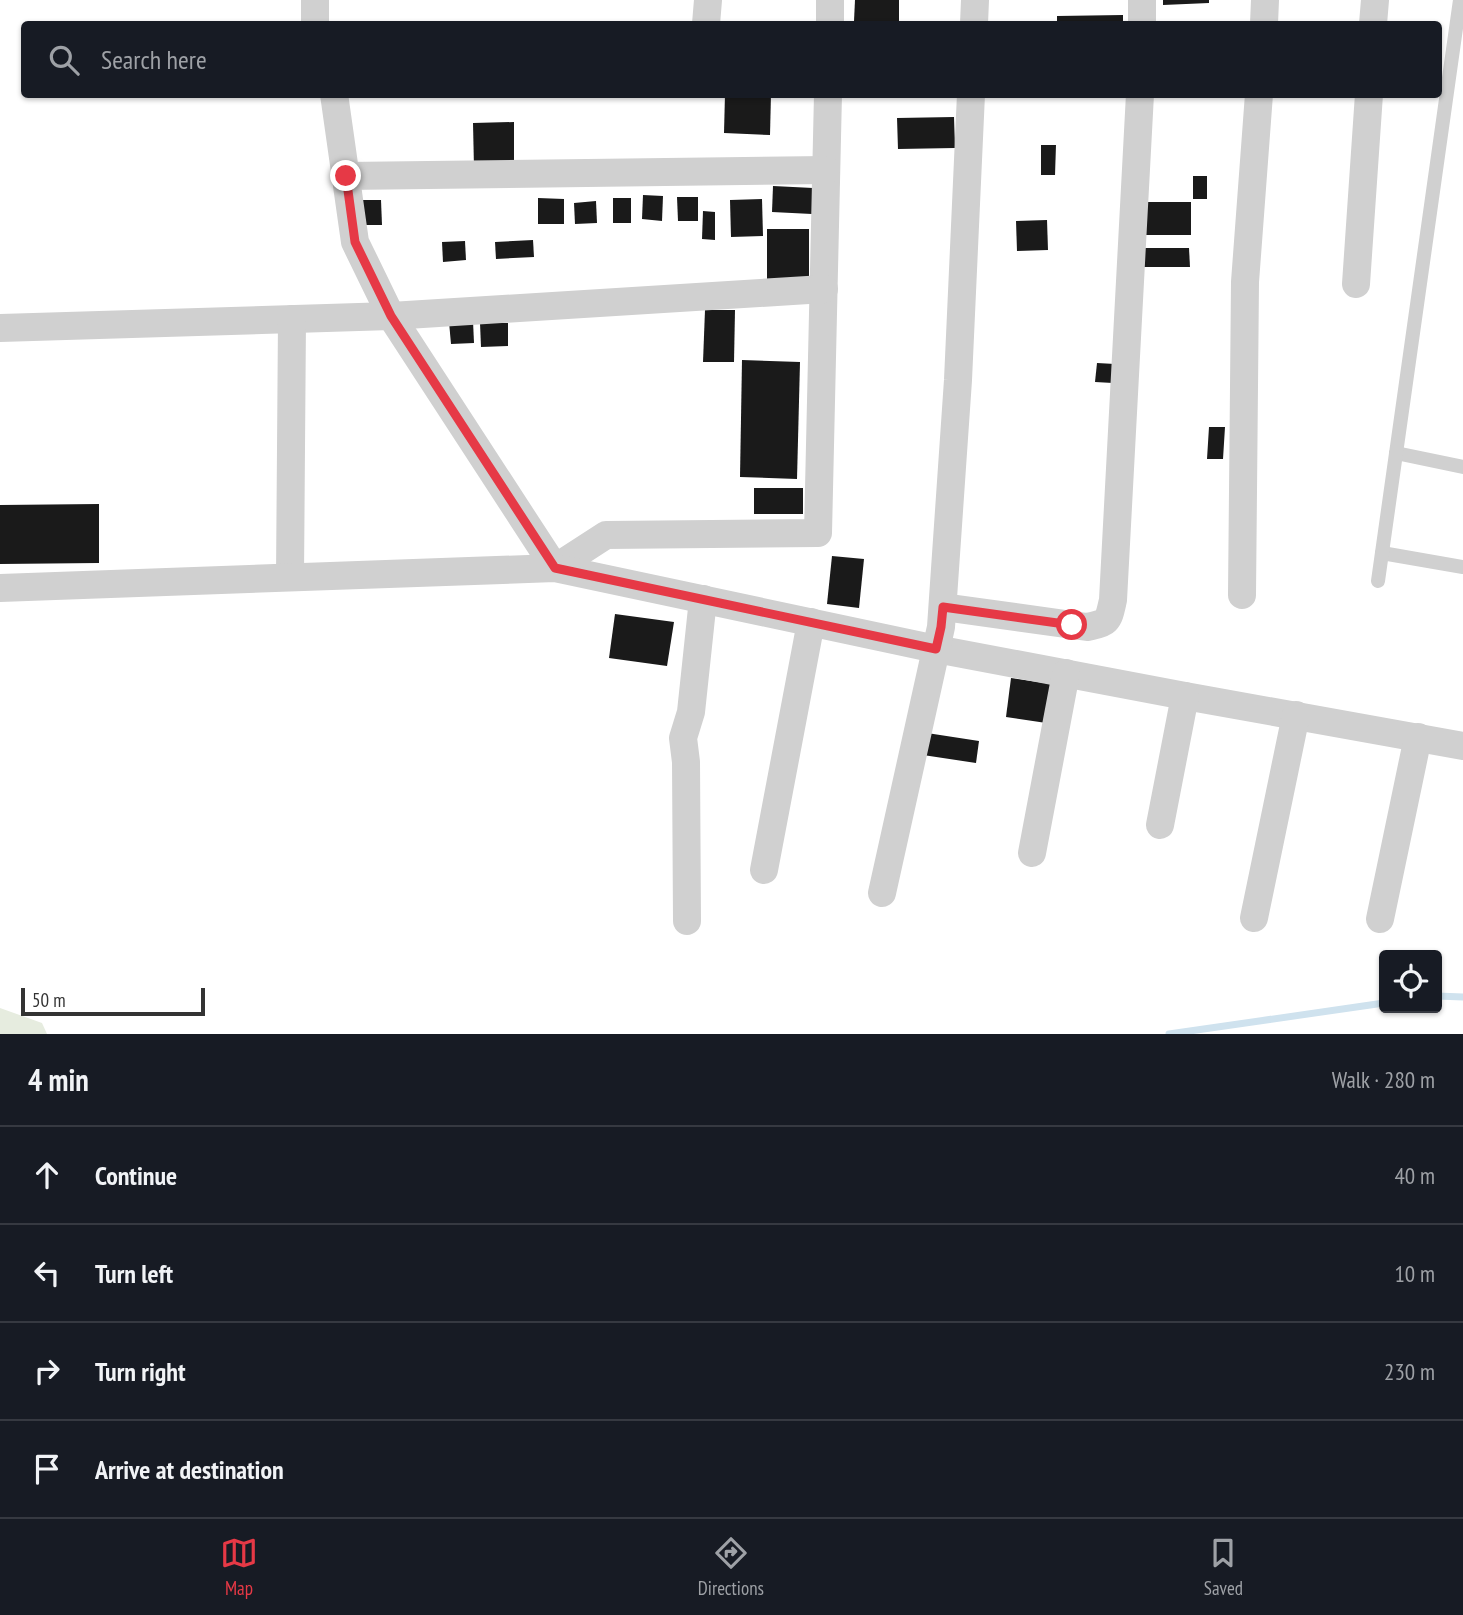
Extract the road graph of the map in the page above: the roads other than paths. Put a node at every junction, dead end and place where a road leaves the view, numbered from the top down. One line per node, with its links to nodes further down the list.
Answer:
1 (315, 0): 9 (street)
2 (708, 0): 10 (street)
3 (830, 0): 11 (street)
4 (975, 0): 12 (street)
5 (1142, 0): 13 (street)
6 (1265, 0): 14 (street)
7 (1375, 0): 15 (street)
8 (1461, 0): 16 (lane)
9 (315, 21)
10 (706, 21)
11 (830, 21)
12 (974, 21)
13 (1142, 21)
14 (1264, 21)
15 (1373, 21)
16 (1458, 48): 30 (lane)
17 (335, 98): 24 (street)
18 (828, 98): 23 (street)
19 (971, 98): 40 (street)
20 (1140, 98): 40 (street)
21 (1259, 98): 38 (street)
22 (1368, 98): 25 (street)
23 (826, 170): 24 (street); 26 (street)
24 (346, 176): 27 (street)
25 (1356, 284)
26 (824, 289): 27 (street); 34 (street)
27 (391, 316): 28 (street); 34 (street)
28 (292, 318): 29 (street); 35 (street)
29 (0, 328)
30 (1396, 453): 31 (lane); 32 (lane)
31 (1463, 467)
32 (1382, 553): 33 (lane); 36 (lane)
33 (1463, 566)
34 (555, 568): 35 (street); 39 (street)
35 (290, 577): 37 (street)
36 (1378, 581)
37 (0, 588)
38 (1242, 595)
39 (703, 599): 41 (street); 54 (street)
40 (943, 607): 42 (street)
41 (811, 622): 42 (street); 50 (street)
42 (936, 649): 43 (street); 51 (street)
43 (1066, 673): 44 (street); 49 (street)
44 (1185, 696): 45 (street); 48 (street)
45 (1296, 715): 46 (street); 52 (street)
46 (1418, 737): 47 (street); 53 (street)
47 (1463, 746)
48 (1160, 825)
49 (1032, 853)
50 (764, 870)
51 (882, 893)
52 (1254, 918)
53 (1380, 919)
54 (688, 921)

